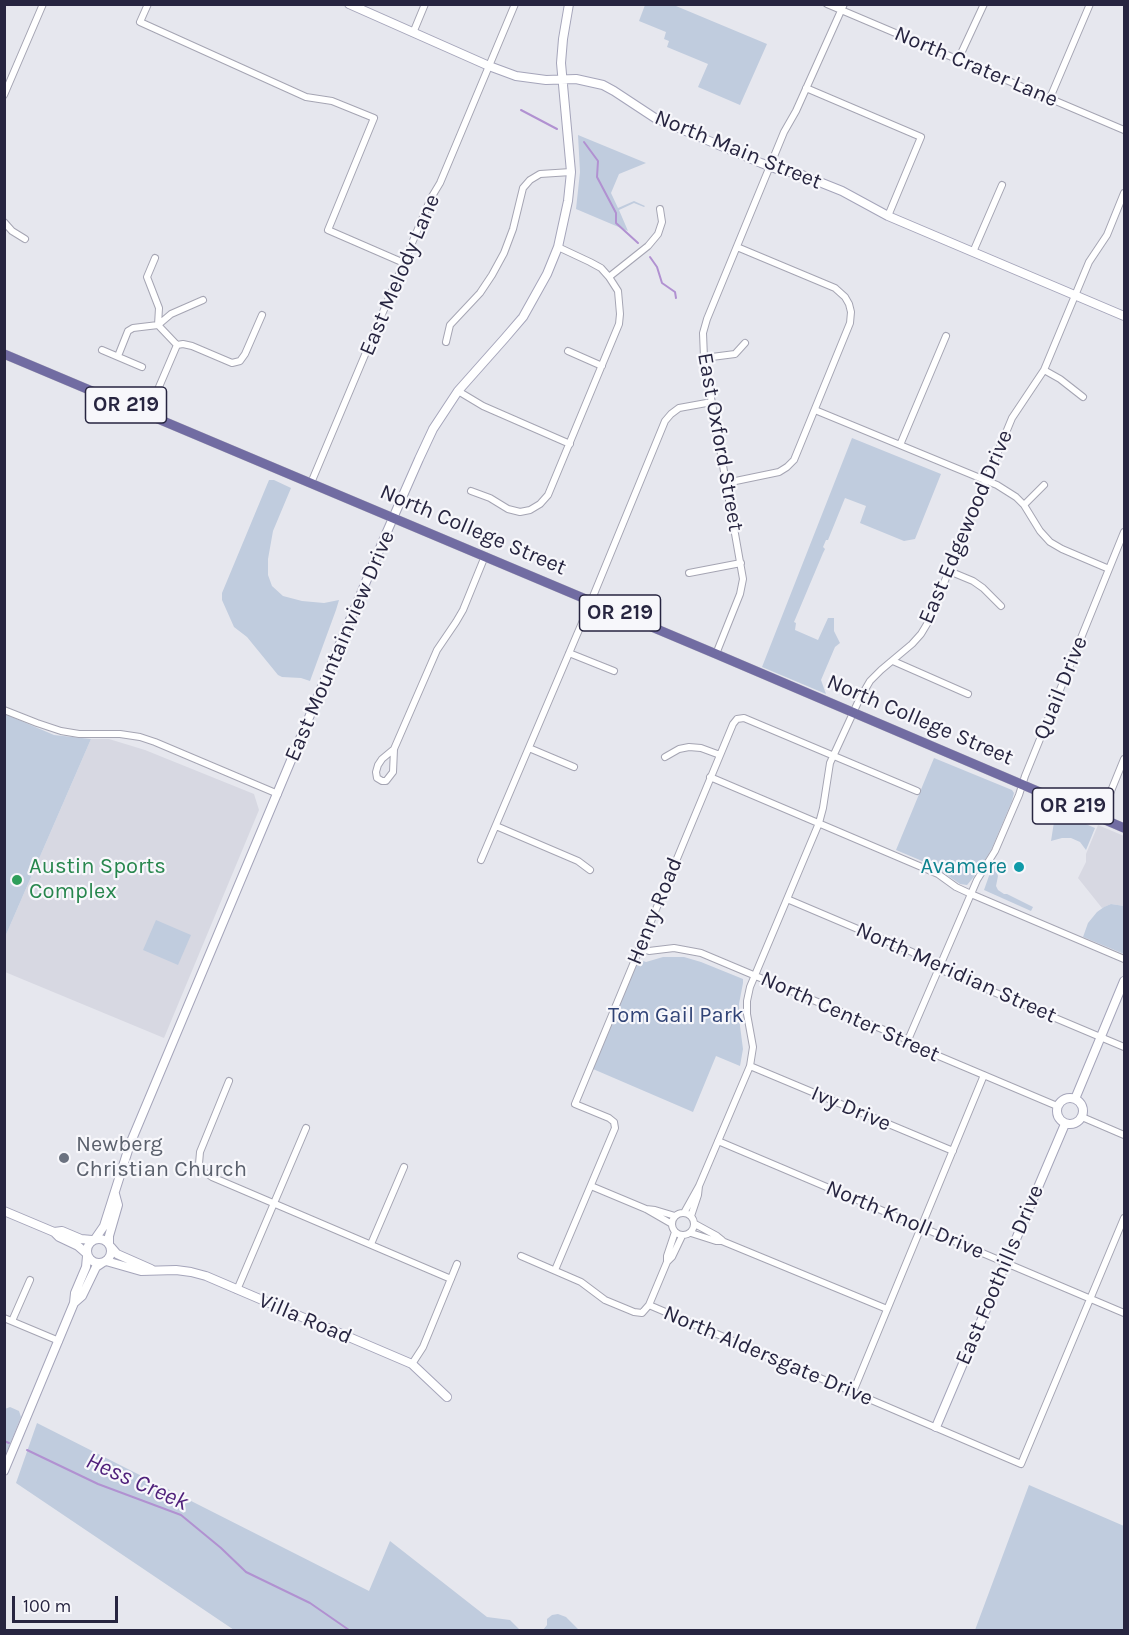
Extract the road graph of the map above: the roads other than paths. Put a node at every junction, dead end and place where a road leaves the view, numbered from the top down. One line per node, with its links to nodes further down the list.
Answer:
1 (43, 4): 16 (street)
2 (148, 4): 31 (street)
3 (349, 4): 11 (street, North Main Street)
4 (425, 4): 11 (street)
5 (515, 4): 13 (street, East Melody Lane)
6 (569, 4): 14 (street, East Mountainview Drive)
7 (827, 4): 10 (street, North Crater Lane)
8 (984, 4): 12 (street)
9 (1090, 4): 17 (street)
10 (842, 7): 12 (street, North Crater Lane); 15 (street, East Oxford Street)
11 (413, 33): 13 (street, North Main Street)
12 (958, 60): 17 (street, North Crater Lane)
13 (489, 66): 14 (street, North Main Street); 31 (street, East Melody Lane)
14 (563, 79): 19 (street, North Main Street); 20 (street, East Mountainview Drive)
15 (806, 88): 19 (street, East Oxford Street); 24 (street)
16 (4, 95)
17 (1050, 98): 18 (street, North Crater Lane)
18 (1125, 130)
19 (770, 166): 24 (street, North Main Street); 27 (street, East Oxford Street)
20 (571, 172): 28 (street, East Mountainview Drive); 39 (street)
21 (1002, 185): 29 (street)
22 (1125, 193): 33 (street, East Edgewood Drive)
23 (660, 209): 32 (street)
24 (888, 216): 29 (street, North Main Street)
25 (4, 222): 26 (street)
26 (25, 240)
27 (737, 247): 46 (street, East Oxford Street); 53 (street)
28 (558, 248): 32 (street); 50 (street, East Mountainview Drive)
29 (973, 252): 33 (street, North Main Street)
30 (155, 258): 37 (street)
31 (404, 263): 58 (street, East Melody Lane)
32 (609, 277): 47 (street)
33 (1075, 295): 36 (street, North Main Street); 49 (street, East Edgewood Drive)
34 (203, 300): 37 (street)
35 (262, 315): 41 (street)
36 (1125, 316)
37 (158, 325): 41 (street); 45 (street)
38 (946, 336): 56 (street)
39 (446, 342)
40 (745, 343): 46 (street)
41 (177, 345): 54 (street)
42 (102, 350): 45 (street)
43 (568, 351): 47 (street)
44 (4, 354): 54 (main road, North College Street / OR 219)
45 (118, 356): 48 (street)
46 (704, 358): 52 (street, East Oxford Street)
47 (602, 366): 55 (street)
48 (142, 367)
49 (1044, 370): 51 (street); 57 (street, East Edgewood Drive)
50 (458, 391): 55 (street); 63 (street, East Mountainview Drive)
51 (1083, 397)
52 (711, 402): 59 (street, East Oxford Street); 70 (street)
53 (815, 411): 56 (street); 59 (street)
54 (147, 414): 58 (main road, North College Street / OR 219)
55 (570, 444): 61 (street)
56 (900, 445): 57 (street)
57 (986, 480): 62 (street); 68 (street, East Edgewood Drive)
58 (311, 483): 63 (main road, North College Street / OR 219)
59 (726, 483): 66 (street, East Oxford Street)
60 (1044, 485): 62 (street)
61 (471, 491)
62 (1024, 505): 67 (street)
63 (394, 518): 65 (main road, North College Street / OR 219); 89 (street, East Mountainview Drive)
64 (1125, 532): 67 (street, Quail Drive)
65 (485, 556): 70 (main road, North College Street / OR 219); 80 (street)
66 (741, 563): 69 (street); 73 (street, East Oxford Street)
67 (1109, 569): 87 (street, Quail Drive)
68 (949, 571): 71 (street); 74 (street, East Edgewood Drive)
69 (689, 573)
70 (591, 601): 72 (street); 73 (main road, North College Street / OR 219)
71 (1000, 606)
72 (569, 653): 75 (street); 79 (street)
73 (716, 654): 78 (main road, North College Street / OR 219)
74 (893, 661): 76 (street); 78 (street, East Edgewood Drive)
75 (614, 671)
76 (968, 694)
77 (4, 710): 89 (street)
78 (853, 713): 82 (street, East Edgewood Drive); 87 (main road, North College Street / OR 219)
79 (529, 748): 85 (street); 92 (street)
80 (394, 749): 80 (street)
81 (720, 755): 82 (street, Henry Road); 83 (street); 86 (street, Henry Road)
82 (833, 756): 88 (street); 91 (street, East Edgewood Drive)
83 (665, 757)
84 (1125, 759): 90 (street)
85 (574, 767)
86 (710, 777): 91 (street); 98 (street, Henry Road)
87 (1022, 785): 90 (main road, North College Street / OR 219); 96 (street, Quail Drive)
88 (916, 791)
89 (278, 794): 119 (street, East Mountainview Drive)
90 (1100, 818): 93 (main road, North College Street / OR 219)
91 (819, 823): 96 (street); 97 (street, East Edgewood Drive)
92 (496, 826): 94 (street); 95 (street)
93 (1125, 828)
94 (481, 860)
95 (590, 870)
96 (970, 894): 99 (street); 100 (street, Quail Drive)
97 (787, 899): 100 (street, North Meridian Street); 101 (street, East Edgewood Drive)
98 (639, 948): 101 (street, North Center Street); 118 (street, Henry Road)
99 (1125, 960)
100 (939, 969): 103 (street, North Meridian Street); 104 (street, Quail Drive)
101 (754, 975): 104 (street, North Center Street); 106 (street, East Edgewood Drive)
102 (1125, 981): 103 (street)
103 (1101, 1037): 105 (street, North Meridian Street); 109 (street)
104 (908, 1040): 107 (street, North Center Street)
105 (1125, 1047)
106 (750, 1066): 115 (street, East Edgewood Drive); 116 (street, Ivy Drive)
107 (984, 1075): 110 (street, North Center Street); 116 (street)
108 (230, 1081): 120 (street)
109 (1075, 1099): 110 (street); 111 (street)
110 (1058, 1106): 112 (street)
111 (1082, 1117): 112 (street); 114 (street)
112 (1065, 1124): 141 (street, East Foothills Drive)
113 (306, 1128): 120 (street)
114 (1125, 1135)
115 (718, 1141): 123 (street, East Edgewood Drive); 128 (street, North Knoll Drive)
116 (953, 1151): 128 (street)
117 (404, 1167): 135 (street)
118 (591, 1186): 121 (street); 144 (street)
119 (115, 1194): 133 (street, East Mountainview Drive); 136 (street, East Mountainview Drive)
120 (273, 1203): 135 (street); 147 (street)
121 (646, 1209): 124 (street); 126 (street)
122 (4, 1211): 129 (street)
123 (688, 1214): 124 (street); 127 (street)
124 (675, 1216): 126 (street)
125 (1124, 1222): 148 (street)
126 (672, 1224): 130 (street)
127 (695, 1224): 131 (street); 134 (street)
128 (921, 1227): 141 (street, North Knoll Drive); 151 (street)
129 (54, 1232): 133 (street); 137 (street)
130 (675, 1232): 132 (street); 140 (street)
131 (691, 1233): 132 (street); 134 (street)
132 (682, 1236): 140 (street)
133 (93, 1240): 136 (street); 137 (street)
134 (722, 1241): 151 (street)
135 (371, 1244): 145 (street)
136 (110, 1245): 139 (street); 143 (street, Villa Road)
137 (87, 1255): 139 (street); 149 (street)
138 (521, 1256): 144 (street, North Aldersgate Drive)
139 (104, 1262): 143 (street, Villa Road); 149 (street)
140 (667, 1262): 150 (street)
141 (1006, 1263): 148 (street, North Knoll Drive); 159 (street, East Foothills Drive)
142 (457, 1264): 145 (street)
143 (151, 1269): 147 (street, Villa Road)
144 (555, 1270): 150 (street, North Aldersgate Drive)
145 (451, 1279): 156 (street)
146 (30, 1280): 154 (street)
147 (237, 1290): 156 (street, Villa Road)
148 (1091, 1298): 152 (street, North Knoll Drive); 159 (street, North Aldersgate Drive)
149 (74, 1303): 155 (street)
150 (649, 1305): 157 (street, North Aldersgate Drive)
151 (887, 1309): 157 (street)
152 (1125, 1313)
153 (4, 1318): 154 (street)
154 (12, 1321): 155 (street)
155 (59, 1341): 160 (street)
156 (412, 1364): 158 (street, Villa Road)
157 (853, 1392): 159 (street, North Aldersgate Drive)
158 (447, 1397)
159 (936, 1427)
160 (4, 1471)

